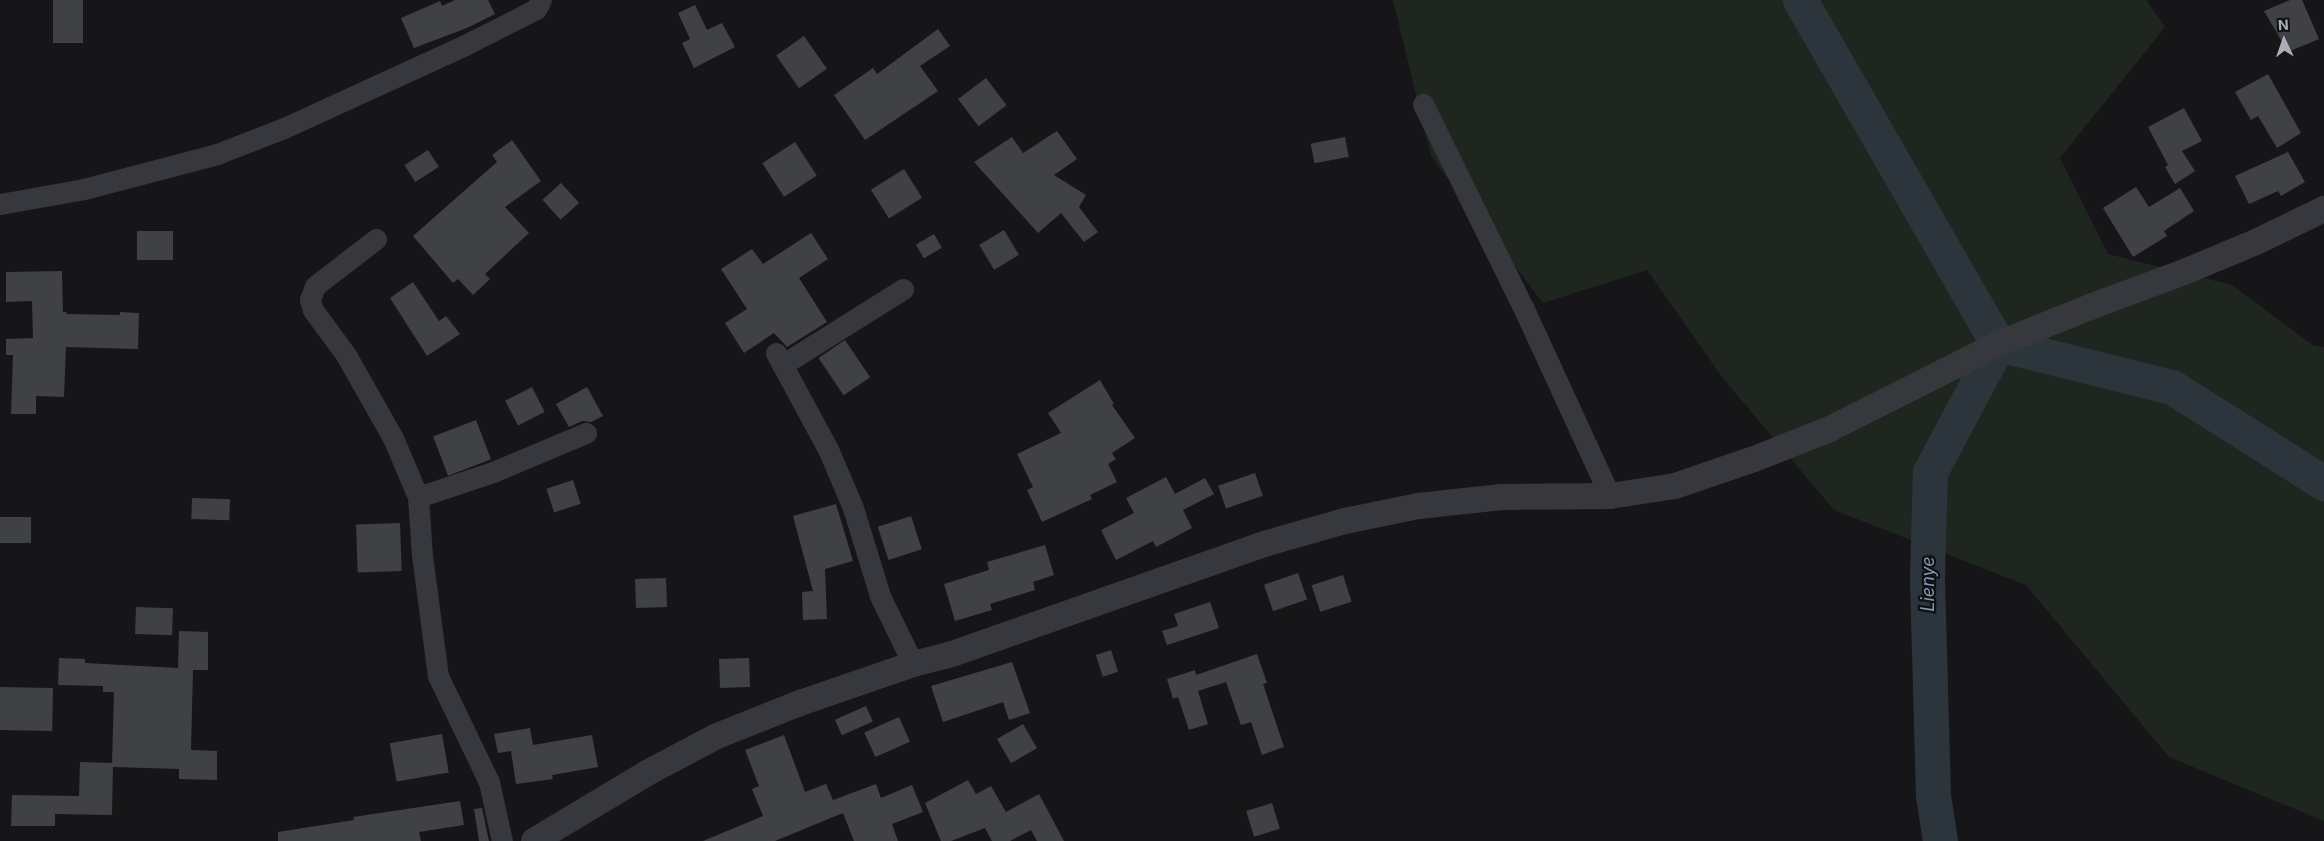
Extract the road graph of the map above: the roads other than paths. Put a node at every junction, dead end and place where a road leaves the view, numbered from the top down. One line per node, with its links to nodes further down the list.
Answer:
1 (541, 0): 3 (street)
2 (1423, 104): 9 (street)
3 (0, 204)
4 (2324, 209): 9 (street)
5 (376, 239): 8 (street)
6 (903, 289): 10 (street)
7 (586, 433): 8 (street)
8 (418, 496): 11 (street)
9 (1610, 496): 10 (street)
10 (913, 664): 12 (street)
11 (502, 841)
12 (534, 841)

